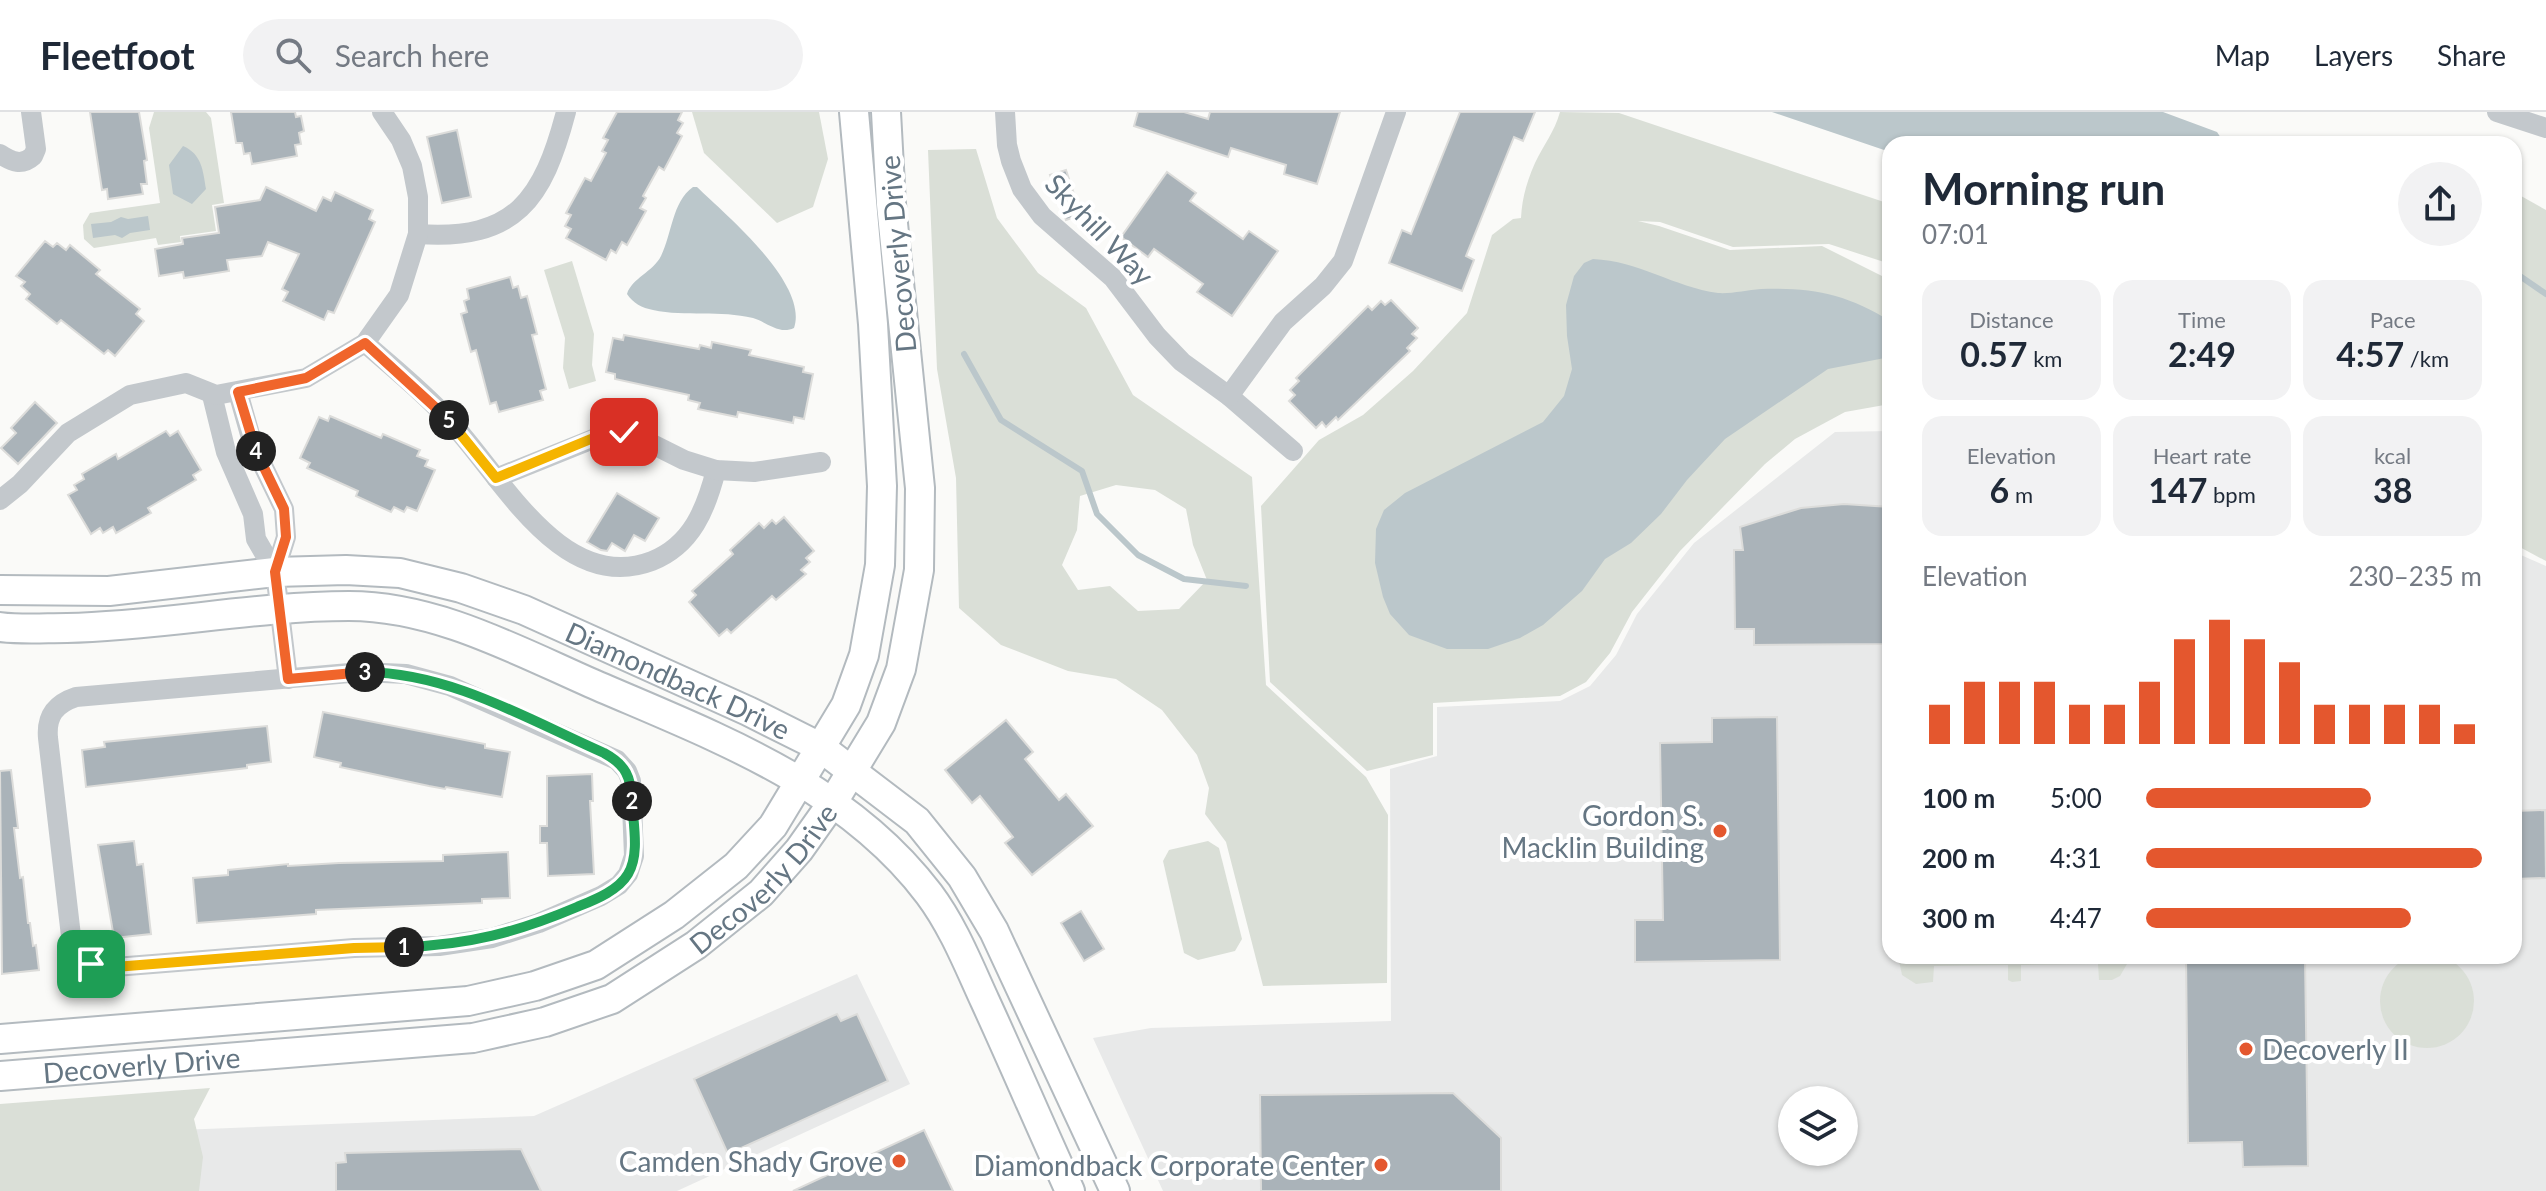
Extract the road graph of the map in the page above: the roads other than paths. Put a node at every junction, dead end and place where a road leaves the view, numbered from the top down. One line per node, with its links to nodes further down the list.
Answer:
1 (31, 112): 10 (street)
2 (382, 112): 11 (street)
3 (566, 112): 11 (street)
4 (854, 112): 17 (street, Decoverly Drive)
5 (886, 112): 16 (street, Decoverly Drive)
6 (1005, 112): 15 (street, Skyhill Way)
7 (1396, 112): 15 (street)
8 (2497, 112): 9 (street)
9 (2546, 128)
10 (0, 154)
11 (418, 234): 12 (street)
12 (365, 343): 13 (street); 21 (street)
13 (238, 392): 14 (street); 23 (street)
14 (212, 395): 22 (street); 23 (street)
15 (1229, 396): 18 (street, Skyhill Way)
16 (910, 400): 17 (street); 29 (street, Decoverly Drive)
17 (879, 405): 28 (street, Decoverly Drive)
18 (1293, 451)
19 (821, 462): 20 (street)
20 (716, 470): 21 (street); 21 (street)
21 (496, 478)
22 (0, 500)
23 (275, 572): 24 (street, Diamondback Drive); 25 (street); 28 (street, Diamondback Drive)
24 (0, 590)
25 (281, 610): 26 (street, Diamondback Drive); 27 (street); 30 (street, Diamondback Drive)
26 (0, 627)
27 (288, 679): 27 (street)
28 (820, 747): 29 (street, Diamondback Drive); 30 (street, Decoverly Drive)
29 (852, 770): 31 (street, Decoverly Drive); 35 (street, Diamondback Drive)
30 (800, 780): 31 (street, Diamondback Drive); 32 (street, Decoverly Drive)
31 (833, 802): 33 (street, Decoverly Drive); 34 (street, Diamondback Drive)
32 (0, 1039)
33 (0, 1076)
34 (1070, 1191)
35 (1115, 1191)

